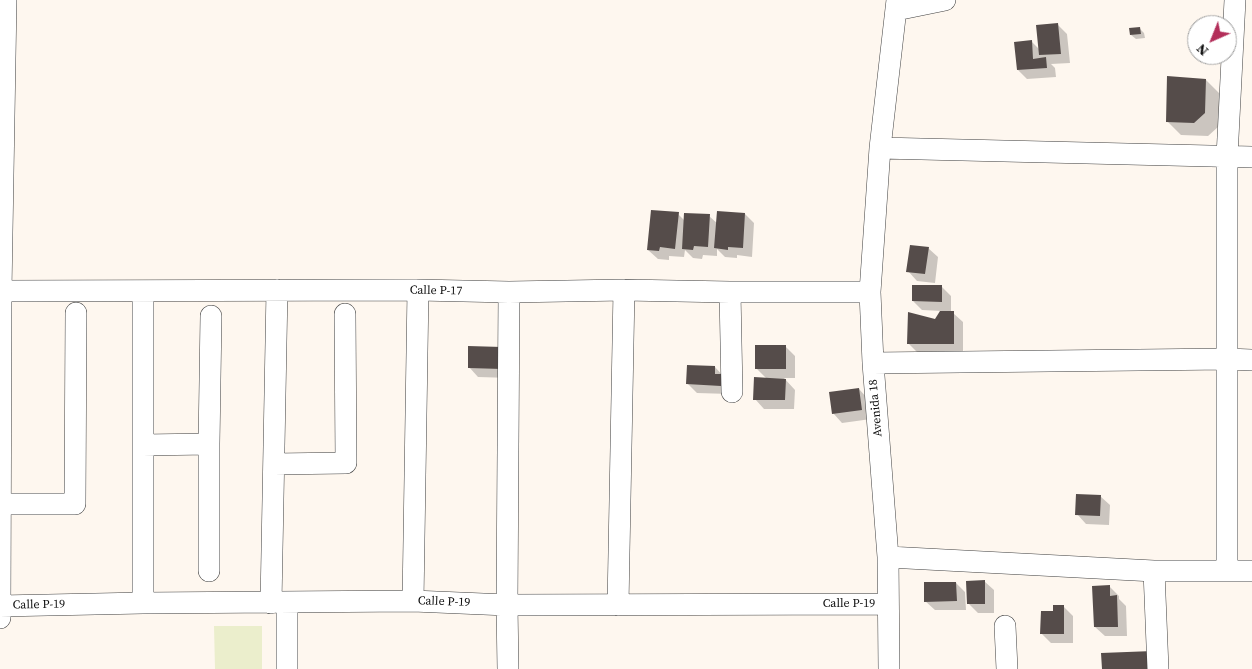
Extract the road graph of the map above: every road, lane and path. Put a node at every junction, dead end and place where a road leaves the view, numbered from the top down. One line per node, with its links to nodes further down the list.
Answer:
1 (6, 0): 11 (street)
2 (946, 0): 4 (street)
3 (1235, 0): 6 (street)
4 (896, 5): 5 (street, Avenida 18)
5 (880, 148): 6 (street); 15 (street, Avenida 18)
6 (1227, 157): 7 (street); 19 (street)
7 (1252, 157)
8 (277, 290): 9 (street, Calle P-17); 12 (street, Calle P-17); 25 (street)
9 (418, 290): 13 (street, Calle P-17); 32 (street)
10 (624, 290): 13 (street, Calle P-17); 14 (street, Calle P-17); 37 (street)
11 (1, 291): 12 (street, Calle P-17); 26 (street)
12 (143, 291): 24 (street)
13 (509, 292): 36 (street)
14 (730, 292): 15 (street, Calle P-17); 22 (street)
15 (870, 292): 21 (street, Avenida 18)
16 (76, 314): 26 (street)
17 (345, 314): 25 (street)
18 (210, 316): 23 (street)
19 (1227, 359): 20 (street); 21 (street); 29 (street)
20 (1252, 360)
21 (873, 363): 27 (street, Avenida 18)
22 (732, 392)
23 (209, 444): 24 (street); 28 (street)
24 (143, 445): 33 (street)
25 (274, 464): 34 (street)
26 (1, 504): 38 (street)
27 (888, 556): 31 (street); 35 (street, Avenida 18)
28 (209, 570)
29 (1226, 571): 30 (street); 31 (street)
30 (1252, 571)
31 (1154, 572): 45 (street)
32 (413, 601): 34 (street, Calle P-19); 36 (street, Calle P-19)
33 (143, 603): 34 (street, Calle P-19); 38 (street, Calle P-19)
34 (279, 603): 41 (street)
35 (888, 604): 37 (street, Calle P-19); 43 (street, Avenida 18)
36 (507, 605): 37 (street, Calle P-19); 42 (street)
37 (618, 605)
38 (0, 606): 39 (street)
39 (0, 618)
40 (1005, 626): 44 (street)
41 (287, 669)
42 (508, 669)
43 (889, 669)
44 (1007, 669)
45 (1158, 669)

